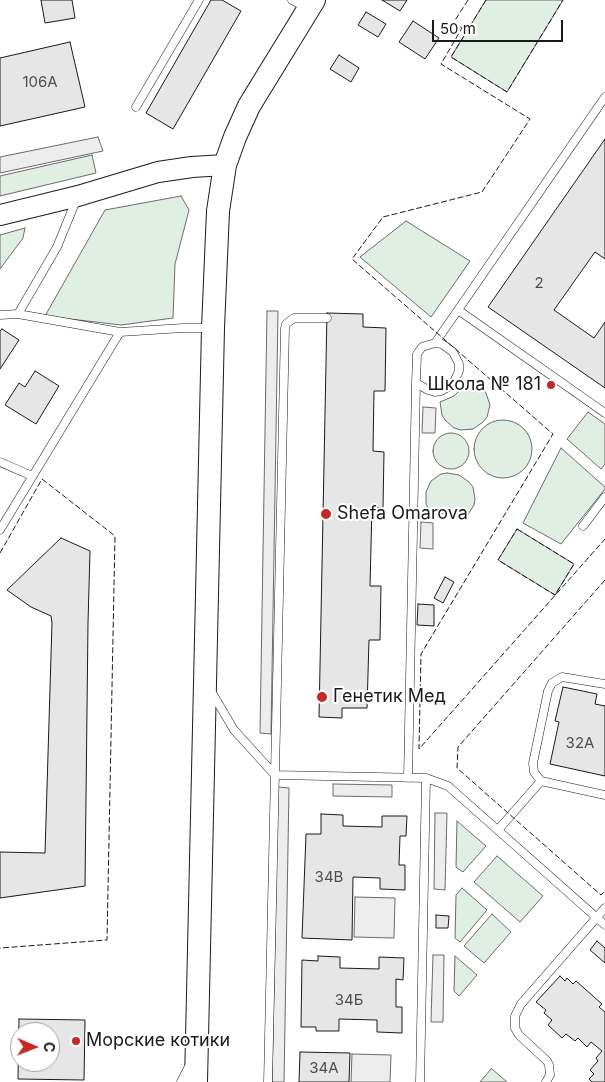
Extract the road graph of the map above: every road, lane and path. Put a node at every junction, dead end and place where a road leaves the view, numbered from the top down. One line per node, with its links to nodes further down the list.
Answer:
1 (199, 0): 4 (lane)
2 (305, 3): 5 (main road)
3 (605, 98): 8 (lane)
4 (136, 107)
5 (226, 165): 6 (street); 12 (main road)
6 (78, 196): 7 (street); 9 (lane)
7 (0, 215)
8 (458, 310): 14 (lane); 16 (lane)
9 (18, 314): 10 (lane); 13 (lane)
10 (0, 315)
11 (327, 318): 24 (lane)
12 (213, 328): 13 (lane); 22 (main road)
13 (120, 332): 18 (lane)
14 (435, 343): 15 (lane); 15 (lane)
15 (416, 383): 25 (lane)
16 (605, 413)
17 (0, 462): 18 (lane)
18 (32, 476): 21 (lane)
19 (605, 497): 20 (lane)
20 (583, 526)
21 (0, 530)
22 (205, 680): 24 (lane); 33 (main road)
23 (605, 684): 27 (lane)
24 (275, 775): 25 (lane); 36 (lane)
25 (408, 778): 26 (lane)
26 (426, 778): 29 (lane); 37 (lane)
27 (541, 781): 28 (lane); 29 (lane)
28 (605, 795)
29 (498, 830): 31 (lane)
30 (605, 908): 31 (lane)
31 (596, 918): 32 (lane); 38 (lane)
32 (605, 925)
33 (196, 1051): 34 (lane); 35 (main road)
34 (181, 1082)
35 (196, 1082)
36 (268, 1082)
37 (420, 1082)
38 (546, 1082)

